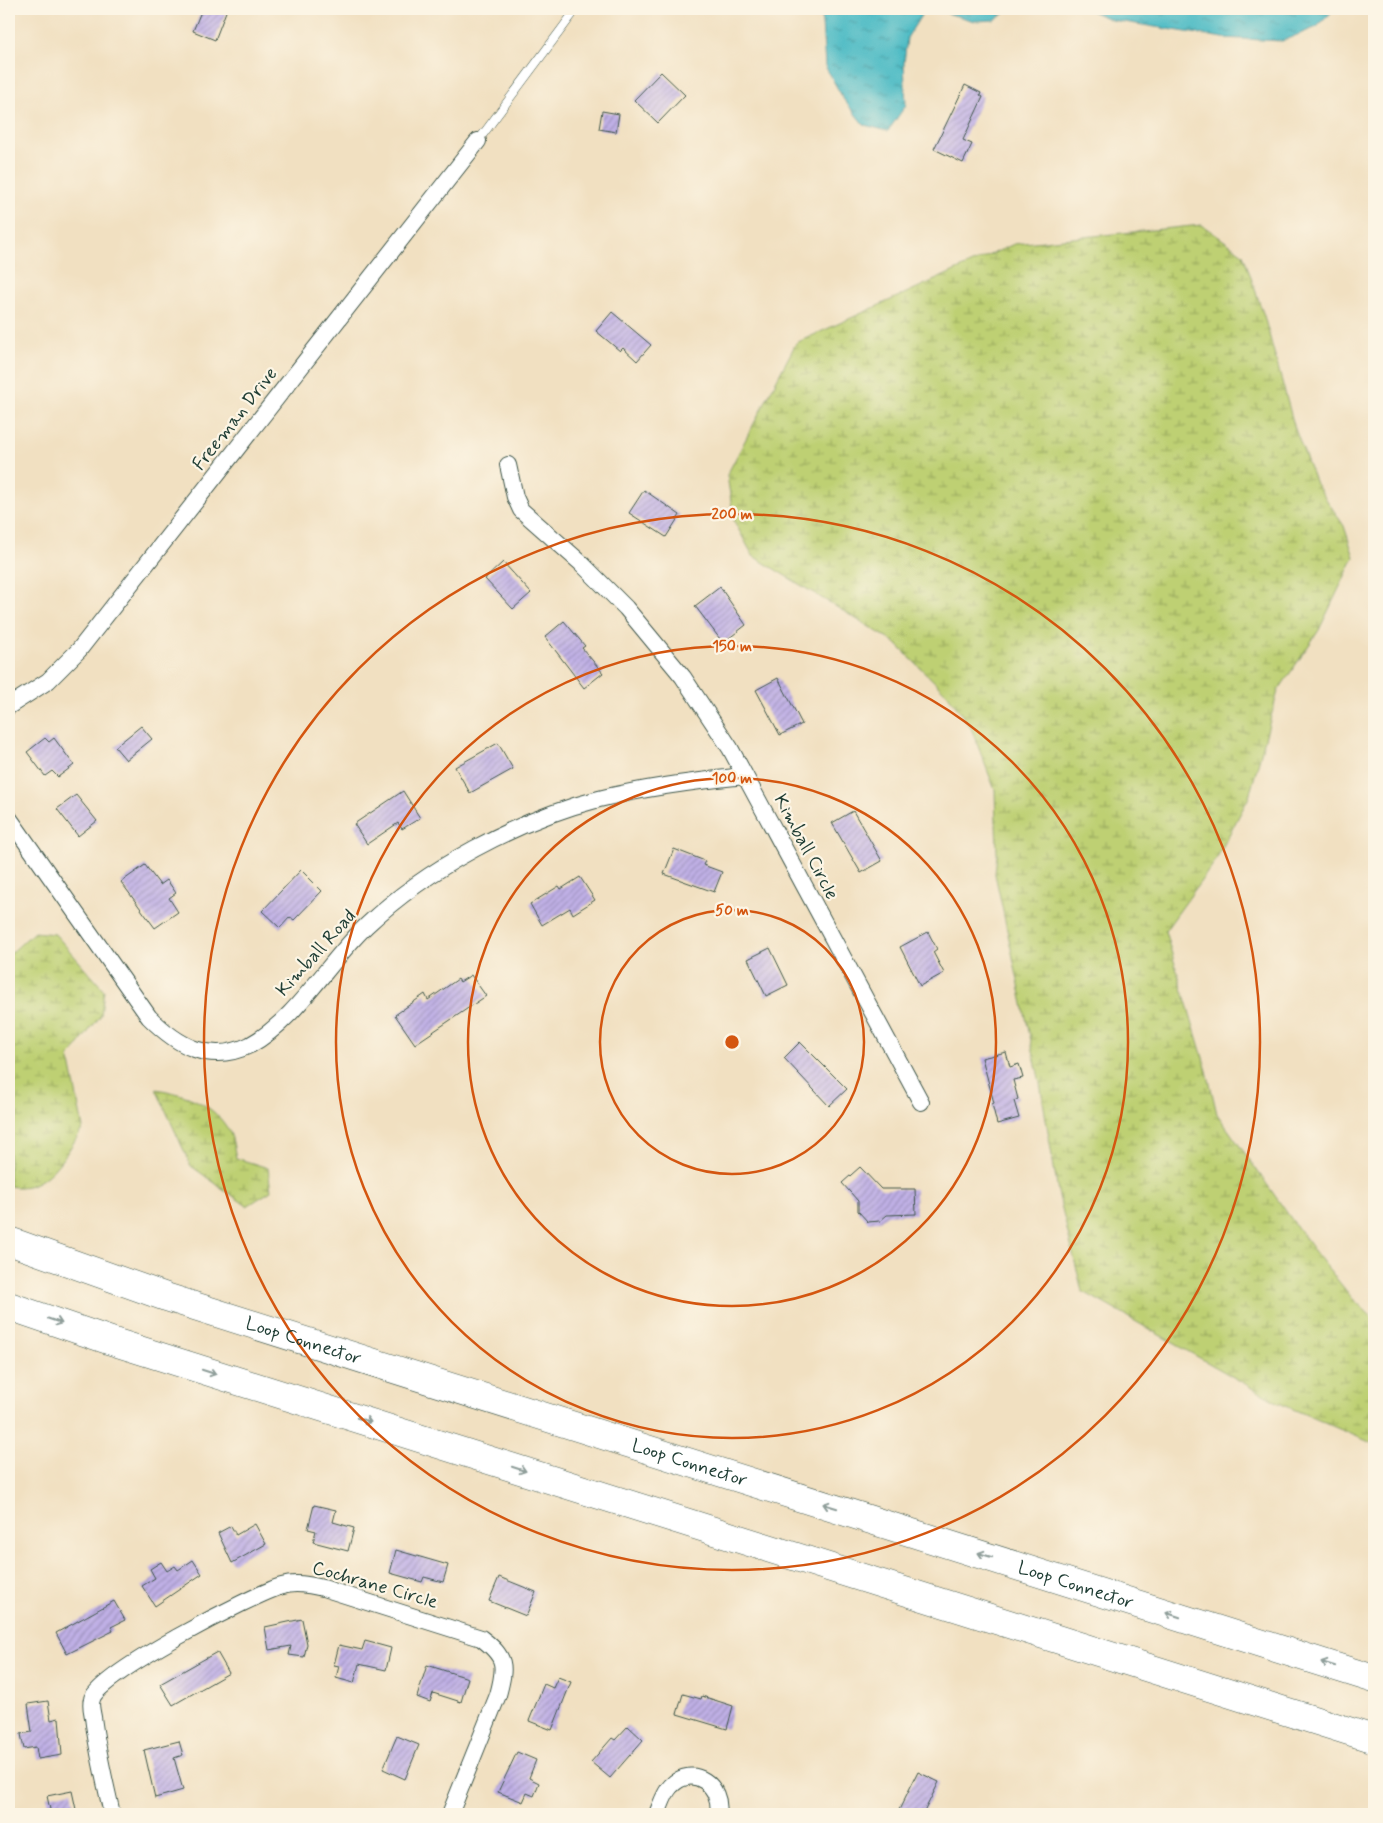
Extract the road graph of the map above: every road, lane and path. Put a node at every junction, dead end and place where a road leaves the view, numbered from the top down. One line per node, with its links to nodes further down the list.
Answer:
1 (572, 16): 2 (lane)
2 (478, 141): 4 (street, Freeman Drive)
3 (508, 465): 5 (street, Kimball Circle)
4 (9, 706)
5 (744, 776): 6 (street, Kimball Road); 7 (street, Kimball Circle)
6 (9, 818)
7 (921, 1102)
8 (9, 1241): 10 (highway, Loop Connector, one-way to 8)
9 (9, 1306): 11 (highway, one-way to 11)
10 (1374, 1679)
11 (1374, 1739)
12 (112, 1814): 13 (street, Cochrane Circle)
13 (450, 1814)
14 (657, 1814): 15 (street)
15 (718, 1814)

